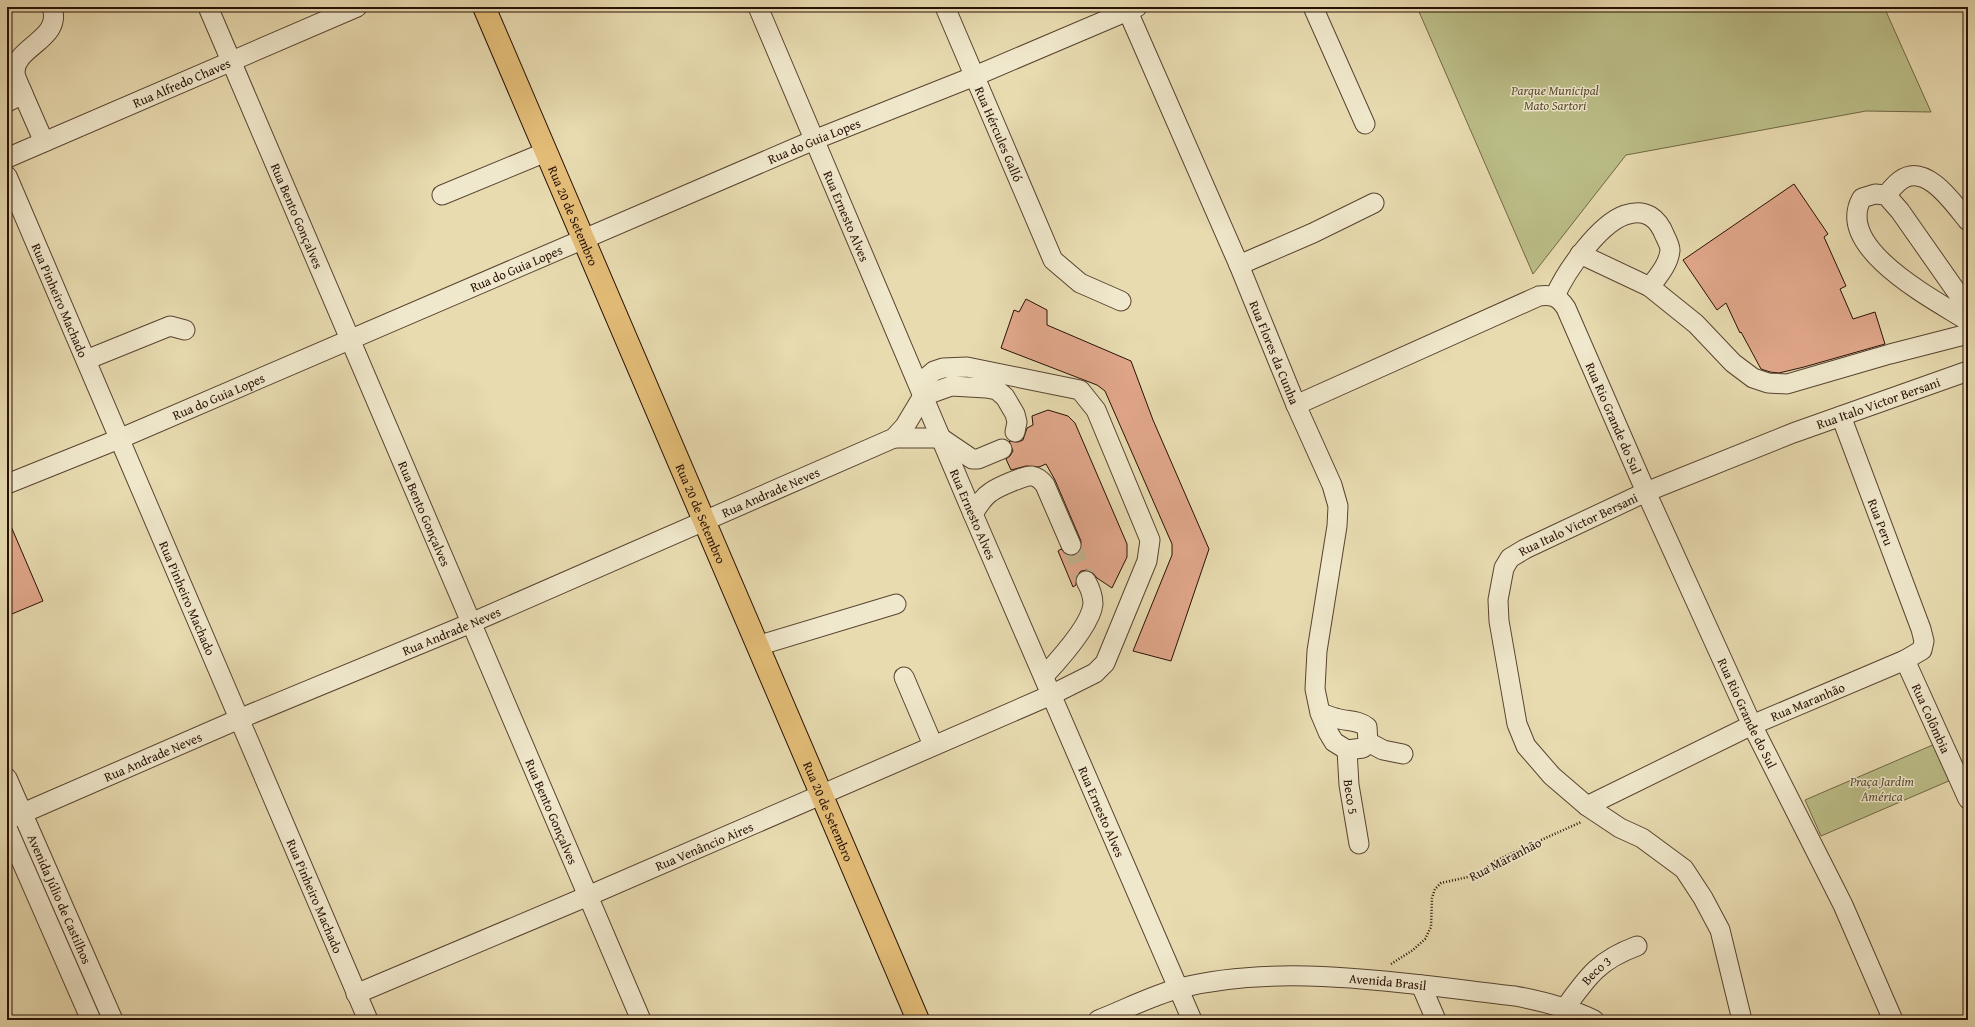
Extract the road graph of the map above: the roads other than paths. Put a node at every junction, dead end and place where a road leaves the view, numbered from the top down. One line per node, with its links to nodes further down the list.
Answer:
1 (52, 7): 11 (street)
2 (208, 7): 9 (street, Rua Bento Gonçalves)
3 (357, 7): 9 (street, Rua Alfredo Chaves)
4 (484, 7): 15 (main road, Rua 20 de Setembro)
5 (758, 7): 13 (street, Rua Ernesto Alves)
6 (945, 7): 10 (street, Rua Hércules Galló)
7 (1313, 7): 12 (street)
8 (1130, 8): 10 (street, Rua do Guia Lopes); 24 (street, Rua Flores da Cunha)
9 (231, 61): 14 (street, Rua Alfredo Chaves); 32 (street, Rua Bento Gonçalves)
10 (975, 76): 13 (street, Rua do Guia Lopes); 27 (street, Rua Hércules Galló)
11 (15, 98): 14 (street)
12 (1365, 124)
13 (814, 140): 22 (street, Rua do Guia Lopes); 35 (street, Rua Ernesto Alves)
14 (44, 142): 16 (street, Rua Alfredo Chaves)
15 (546, 152): 18 (street); 22 (main road, Rua 20 de Setembro)
16 (7, 158)
17 (7, 176): 33 (street, Rua Pinheiro Machado)
18 (442, 195)
19 (1886, 196): 21 (street); 28 (street); 29 (street)
20 (1374, 203): 24 (street)
21 (1968, 221)
22 (583, 238): 32 (street, Rua do Guia Lopes); 46 (main road, Rua 20 de Setembro)
23 (1580, 254): 25 (street); 25 (street); 26 (street)
24 (1239, 265): 36 (street, Rua Flores da Cunha)
25 (1650, 287): 31 (street)
26 (1555, 296): 36 (street); 44 (street, Rua Rio Grande do Sul)
27 (1121, 301)
28 (1968, 308)
29 (1968, 321)
30 (185, 330): 33 (street)
31 (1968, 334)
32 (350, 338): 41 (street, Rua do Guia Lopes); 50 (street, Rua Bento Gonçalves)
33 (86, 360): 41 (street, Rua Pinheiro Machado)
34 (1967, 375): 37 (street, Rua Italo Victor Bersani)
35 (923, 396): 38 (street); 39 (street, Rua Andrade Neves); 40 (street, Rua Ernesto Alves); 56 (street, Rua Andrade Neves)
36 (1296, 405): 57 (street, Rua Flores da Cunha)
37 (1841, 416): 44 (street, Rua Italo Victor Bersani); 51 (street, Rua Peru)
38 (1015, 432)
39 (894, 438): 40 (street, Rua Andrade Neves); 46 (street, Rua Andrade Neves)
40 (941, 438): 42 (street); 45 (street, Rua Ernesto Alves)
41 (119, 439): 43 (street, Rua do Guia Lopes); 58 (street, Rua Pinheiro Machado)
42 (1002, 449)
43 (7, 484)
44 (1646, 492): 59 (street, Rua Rio Grande do Sul); 67 (street, Rua Italo Victor Bersani)
45 (973, 514): 47 (street); 54 (street, Rua Ernesto Alves)
46 (704, 520): 50 (street, Rua Andrade Neves); 52 (main road, Rua 20 de Setembro)
47 (1071, 545)
48 (1086, 581): 54 (street)
49 (896, 604): 52 (street)
50 (471, 623): 58 (street, Rua Andrade Neves); 72 (street, Rua Bento Gonçalves)
51 (1921, 629): 53 (street, Rua Maranhão)
52 (757, 646): 65 (main road, Rua 20 de Setembro)
53 (1905, 660): 59 (street, Rua Maranhão); 66 (street, Rua Colômbia)
54 (1044, 676): 56 (street, Rua Ernesto Alves)
55 (904, 677): 61 (street)
56 (1051, 695): 61 (street, Rua Venâncio Aires); 78 (street, Rua Ernesto Alves)
57 (1320, 712): 60 (street); 62 (street, Rua Flores da Cunha)
58 (239, 719): 68 (street, Rua Andrade Neves); 79 (street, Rua Pinheiro Machado)
59 (1752, 725): 67 (street, Rua Maranhão); 91 (street, Rua Rio Grande do Sul)
60 (1368, 742): 62 (street); 63 (street)
61 (933, 745): 65 (street, Rua Venâncio Aires)
62 (1347, 750): 70 (street, Beco 5)
63 (1403, 754)
64 (7, 778): 68 (street, Avenida Júlio de Castilhos)
65 (821, 795): 72 (street, Rua Venâncio Aires); 85 (main road, Rua 20 de Setembro)
66 (1968, 799)
67 (1592, 810): 90 (street, Rua Italo Victor Bersani)
68 (15, 817): 71 (street, Avenida Júlio de Castilhos)
69 (7, 828): 73 (street, Avenida Júlio de Castilhos)
70 (1359, 844)
71 (57, 894): 73 (street); 75 (street, Avenida Júlio de Castilhos)
72 (588, 896): 79 (street, Rua Venâncio Aires); 84 (street, Rua Bento Gonçalves)
73 (39, 901): 76 (street, Avenida Júlio de Castilhos)
74 (1637, 946): 80 (street, Beco 3)
75 (88, 964): 76 (street); 82 (street, Avenida Júlio de Castilhos)
76 (70, 972): 81 (street, Avenida Júlio de Castilhos)
77 (1421, 985): 78 (street, Avenida Brasil); 80 (street, Avenida Brasil); 88 (street)
78 (1178, 989): 86 (street, Avenida Brasil); 87 (street, Rua Ernesto Alves)
79 (356, 994): 83 (street, Rua Pinheiro Machado)
80 (1565, 1008): 89 (street, Avenida Brasil)
81 (91, 1020)
82 (113, 1020)
83 (368, 1020)
84 (641, 1020)
85 (918, 1020)
86 (1098, 1020)
87 (1192, 1020)
88 (1436, 1020)
89 (1594, 1020)
90 (1742, 1020)
91 (1893, 1020)

